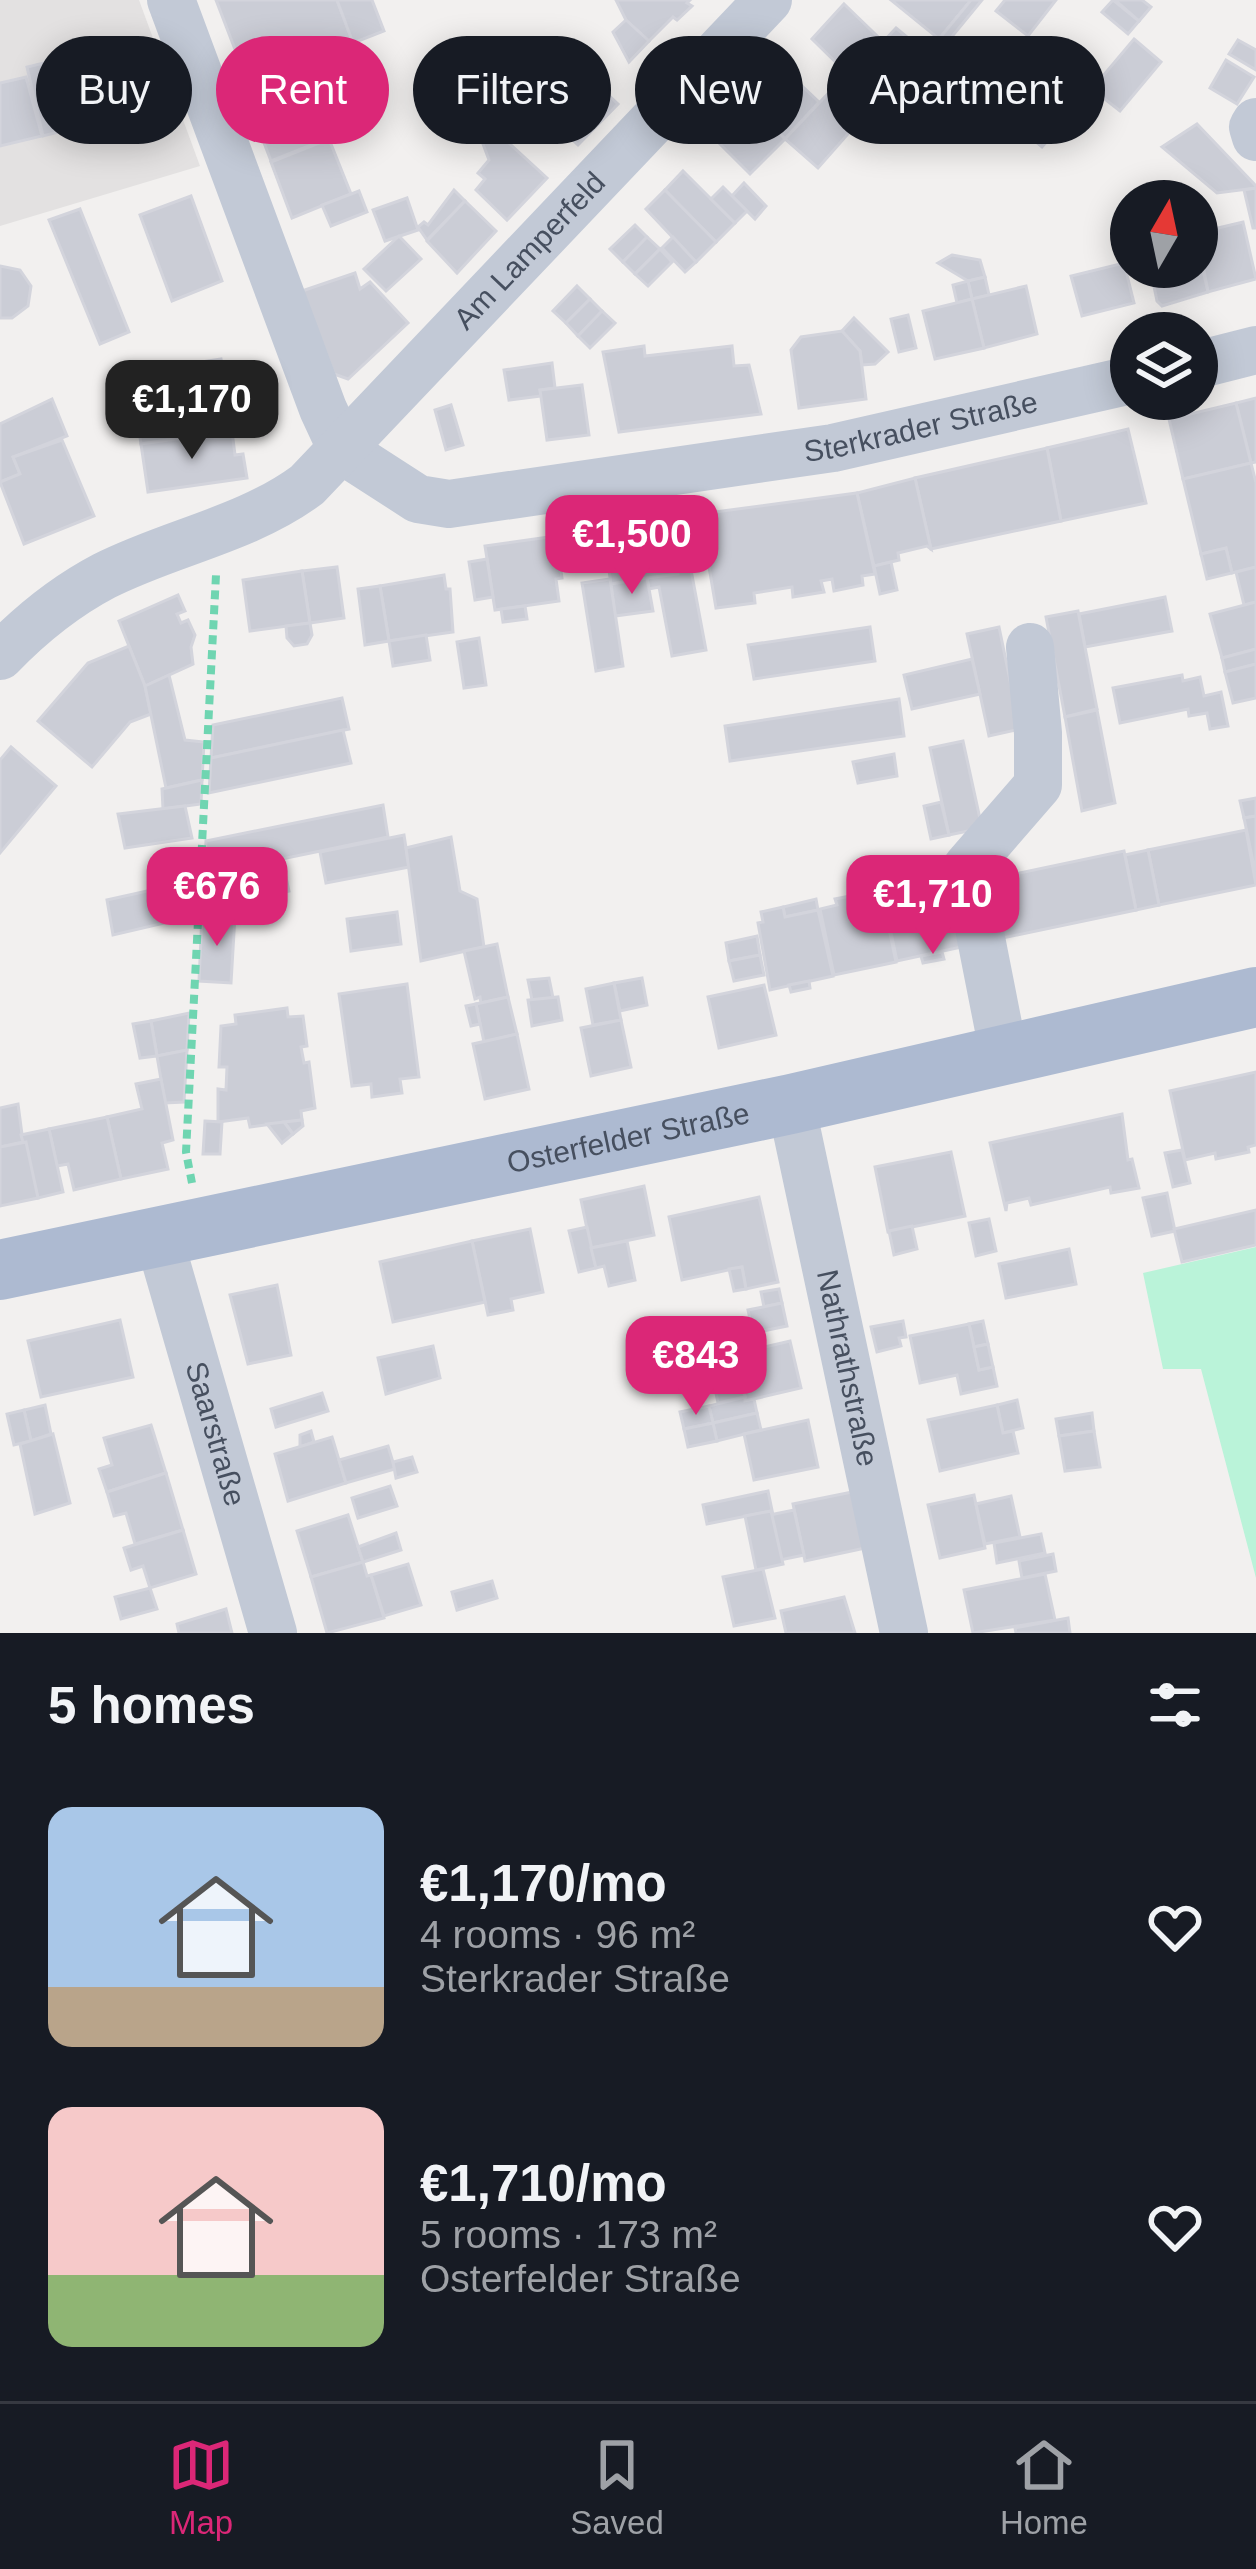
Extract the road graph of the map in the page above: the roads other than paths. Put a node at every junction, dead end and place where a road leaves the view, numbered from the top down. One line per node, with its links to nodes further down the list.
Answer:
1 (171, 0): 8 (street)
2 (768, 0): 8 (street, Am Lamperfeld)
3 (1256, 122): 4 (street)
4 (1256, 137)
5 (1256, 350): 6 (street)
6 (1218, 360)
7 (1110, 385): 8 (street, Sterkrader Straße)
8 (342, 449): 10 (street)
9 (1030, 647): 12 (street)
10 (0, 656)
11 (1256, 998): 12 (main road, Osterfelder Straße)
12 (1004, 1055): 13 (main road, Osterfelder Straße)
13 (791, 1103): 14 (main road, Osterfelder Straße); 17 (street, Nathrathstraße)
14 (179, 1230): 15 (main road, Osterfelder Straße); 16 (street, Saarstraße)
15 (0, 1270)
16 (273, 1633)
17 (904, 1633)

